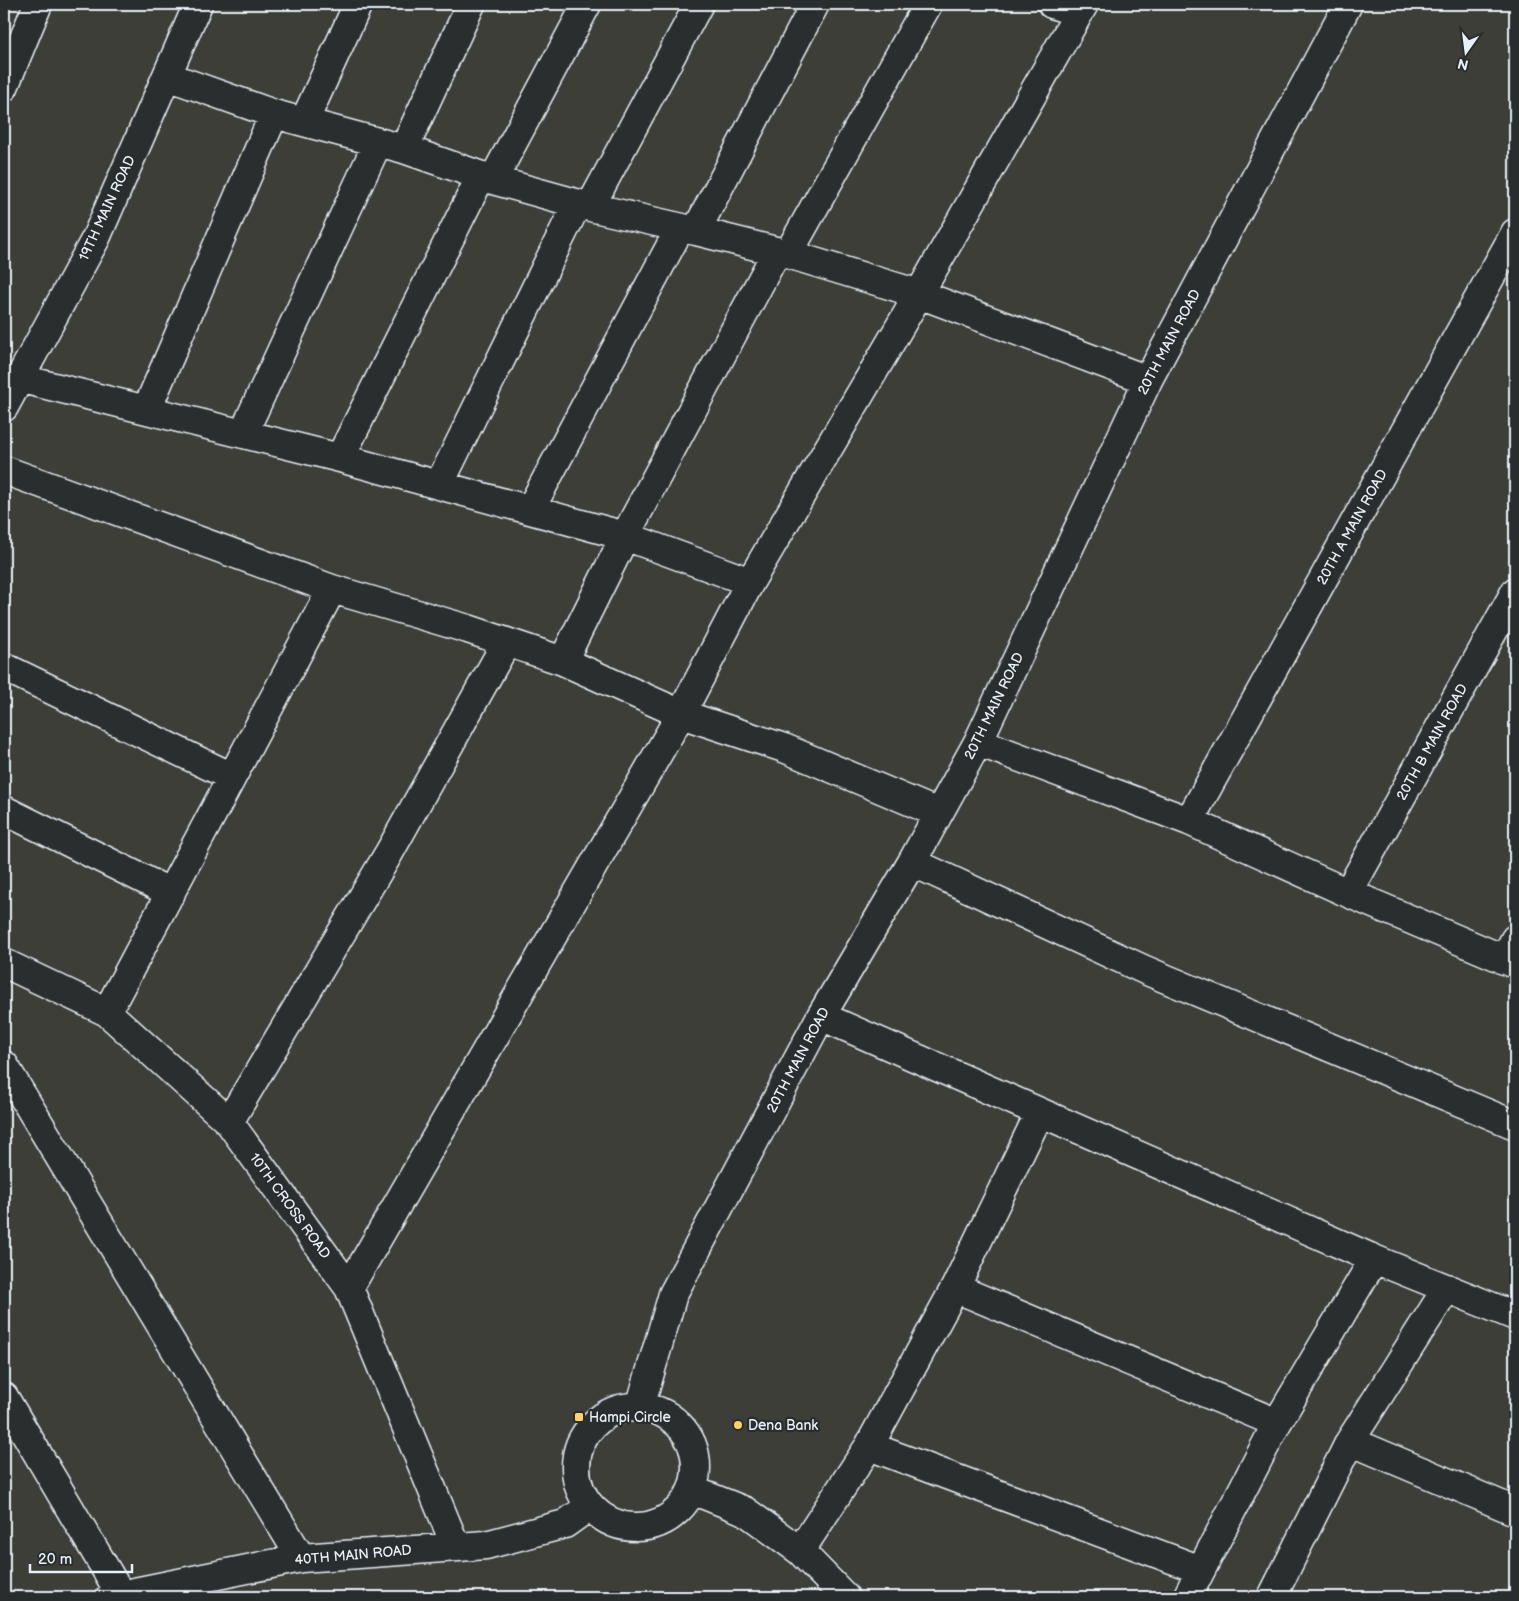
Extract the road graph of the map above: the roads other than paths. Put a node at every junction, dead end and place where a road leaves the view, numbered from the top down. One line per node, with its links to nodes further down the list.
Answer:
1 (38, 4): 12 (street)
2 (198, 4): 13 (street, 19TH MAIN ROAD)
3 (358, 4): 15 (street)
4 (472, 4): 16 (street)
5 (588, 4): 17 (street)
6 (699, 4): 18 (street)
7 (815, 4): 19 (street)
8 (928, 4): 21 (street)
9 (1052, 4): 11 (street)
10 (1348, 4): 24 (street, 20TH MAIN ROAD)
11 (1081, 8): 22 (street)
12 (6, 75)
13 (167, 76): 14 (street); 23 (street, 19TH MAIN ROAD)
14 (274, 114): 15 (street); 26 (street)
15 (304, 122): 16 (street)
16 (391, 146): 17 (street); 27 (street)
17 (487, 178): 18 (street); 28 (street)
18 (584, 205): 19 (street); 30 (street)
19 (688, 229): 21 (street); 31 (street)
20 (1515, 233): 44 (street, 20TH A MAIN ROAD)
21 (783, 252): 22 (street); 32 (street)
22 (920, 294): 24 (street); 33 (street)
23 (18, 378): 25 (street, 19TH MAIN ROAD); 26 (street)
24 (1148, 380): 40 (street, 20TH MAIN ROAD)
25 (4, 407)
26 (147, 409): 27 (street)
27 (243, 434): 28 (street)
28 (340, 458): 30 (street)
29 (4, 470): 34 (street)
30 (439, 485): 31 (street)
31 (530, 510): 32 (street)
32 (625, 536): 33 (street); 37 (street)
33 (750, 582): 39 (street)
34 (332, 589): 36 (street); 41 (street)
35 (1515, 592): 47 (street, 20TH B MAIN ROAD)
36 (506, 643): 37 (street); 54 (street)
37 (563, 661): 39 (street)
38 (4, 667): 41 (street)
39 (681, 714): 43 (street); 57 (street)
40 (978, 742): 43 (street, 20TH MAIN ROAD); 44 (street)
41 (232, 777): 46 (street)
42 (4, 810): 46 (street)
43 (938, 813): 45 (street, 20TH MAIN ROAD)
44 (1189, 821): 47 (street)
45 (912, 862): 51 (street, 20TH MAIN ROAD); 55 (street)
46 (171, 893): 50 (street)
47 (1348, 893): 48 (street)
48 (1511, 954)
49 (4, 963): 50 (street, 10TH CROSS ROAD)
50 (107, 1012): 54 (street, 10TH CROSS ROAD)
51 (820, 1016): 53 (street); 62 (street, 20TH MAIN ROAD)
52 (4, 1064): 71 (street)
53 (1040, 1112): 56 (street); 58 (street)
54 (230, 1122): 57 (street, 10TH CROSS ROAD)
55 (1515, 1125)
56 (1374, 1259): 59 (street); 63 (street)
57 (349, 1288): 69 (street, 10TH CROSS ROAD)
58 (955, 1288): 63 (street); 65 (street)
59 (1446, 1288): 60 (street); 64 (street)
60 (1515, 1316)
61 (4, 1397): 73 (street)
62 (640, 1407): 66 (street); 67 (street)
63 (1277, 1423): 72 (street)
64 (1350, 1441): 68 (street); 74 (street)
65 (869, 1446): 70 (street); 72 (street)
66 (692, 1490): 67 (street); 70 (street)
67 (590, 1506): 69 (street, 40TH MAIN ROAD)
68 (1515, 1511)
69 (456, 1547): 71 (street, 40TH MAIN ROAD)
70 (800, 1551): 75 (street)
71 (301, 1558): 73 (street, 40TH MAIN ROAD)
72 (1201, 1570): 76 (street)
73 (116, 1596)
74 (1277, 1596)
75 (845, 1597)
76 (1187, 1597)

